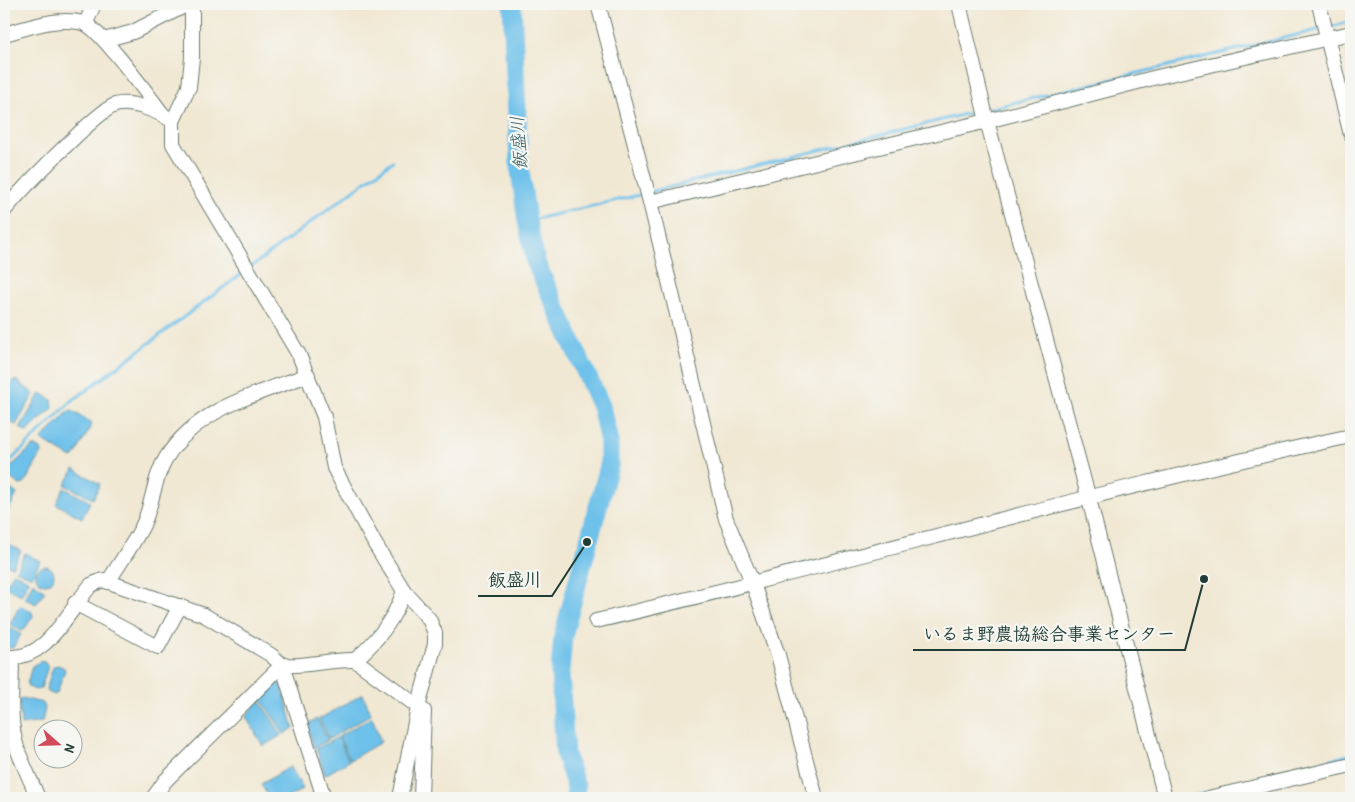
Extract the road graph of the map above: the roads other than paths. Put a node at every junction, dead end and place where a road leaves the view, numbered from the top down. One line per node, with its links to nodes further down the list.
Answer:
1 (94, 4): 7 (street)
2 (190, 4): 6 (street); 13 (street)
3 (598, 4): 15 (street)
4 (959, 4): 12 (street)
5 (1319, 4): 8 (street)
6 (169, 8): 11 (street)
7 (86, 23): 10 (street); 11 (street)
8 (1326, 32): 9 (street); 12 (street); 14 (street)
9 (1351, 33)
10 (4, 34)
11 (104, 40): 13 (street)
12 (986, 113): 15 (street); 19 (street)
13 (169, 118): 16 (street); 17 (street)
14 (1351, 135)
15 (650, 202): 21 (street)
16 (4, 211)
17 (308, 375): 20 (street); 22 (street)
18 (1351, 436): 19 (street)
19 (1089, 499): 21 (street); 37 (street)
20 (108, 582): 23 (street); 24 (street)
21 (753, 584): 25 (street); 36 (street)
22 (404, 591): 27 (street); 29 (street)
23 (75, 603): 24 (street); 26 (street)
24 (180, 606): 28 (street)
25 (596, 621)
26 (8, 657): 31 (street)
27 (355, 660): 28 (street); 29 (street)
28 (282, 665): 32 (street); 33 (street)
29 (418, 707): 34 (street); 35 (street)
30 (1351, 765): 38 (street)
31 (38, 798)
32 (153, 798)
33 (324, 798)
34 (400, 798)
35 (421, 798)
36 (816, 798)
37 (1165, 798)
38 (1208, 798)

